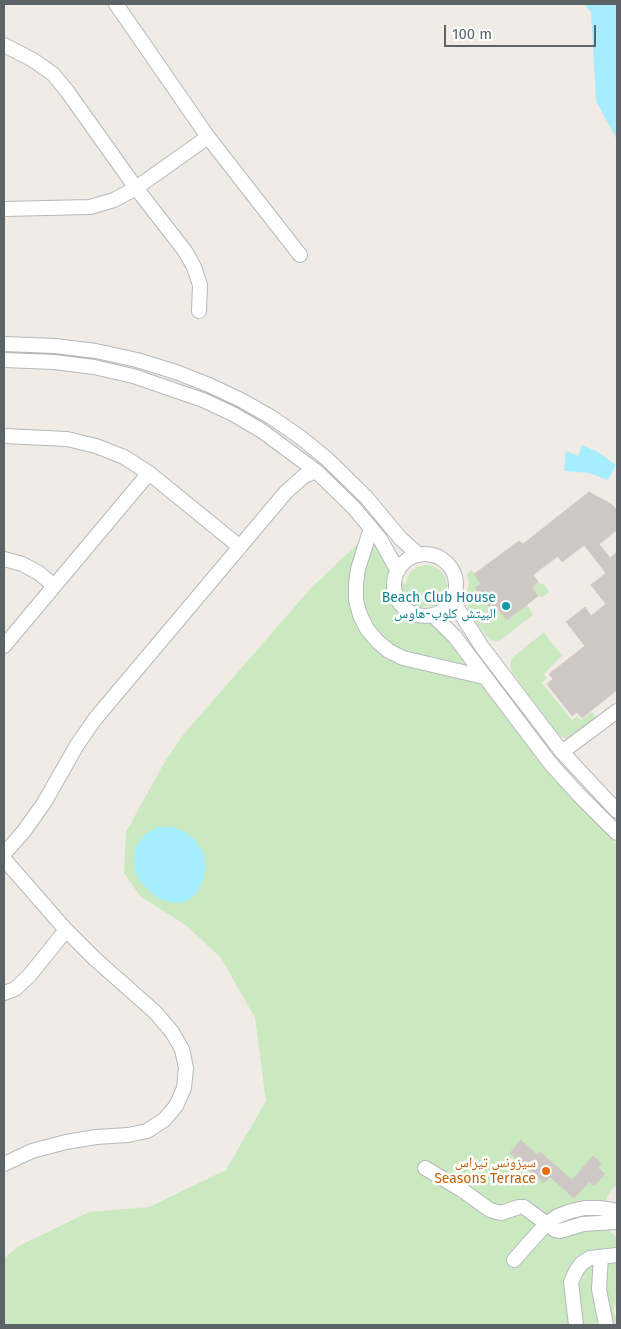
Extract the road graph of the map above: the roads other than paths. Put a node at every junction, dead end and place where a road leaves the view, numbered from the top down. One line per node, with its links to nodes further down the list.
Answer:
1 (116, 4): 3 (street)
2 (4, 45): 4 (street)
3 (208, 137): 4 (street); 6 (street)
4 (136, 188): 5 (street); 7 (street)
5 (4, 209)
6 (300, 255)
7 (199, 311)
8 (4, 344): 15 (street)
9 (4, 360): 11 (street)
10 (4, 436): 12 (street)
11 (316, 471): 13 (street); 14 (street)
12 (149, 473): 14 (street); 18 (street)
13 (371, 528): 17 (street); 22 (street)
14 (240, 547): 27 (street)
15 (419, 555): 17 (street); 19 (street)
16 (4, 559): 18 (street)
17 (398, 571): 20 (street)
18 (54, 586): 21 (street)
19 (452, 600): 20 (street); 24 (street)
20 (433, 615): 22 (street)
21 (4, 646)
22 (484, 677): 26 (street)
23 (617, 711): 24 (street)
24 (562, 752): 25 (street)
25 (617, 811)
26 (617, 833)
27 (4, 854)
28 (4, 859): 29 (street)
29 (66, 930): 30 (street); 31 (street)
30 (4, 993)
31 (4, 1164)
32 (425, 1168): 34 (street)
33 (616, 1215): 34 (street)
34 (546, 1224): 37 (street)
35 (617, 1255): 36 (street)
36 (601, 1257): 38 (street); 39 (street)
37 (514, 1260)
38 (576, 1325)
39 (606, 1325)

